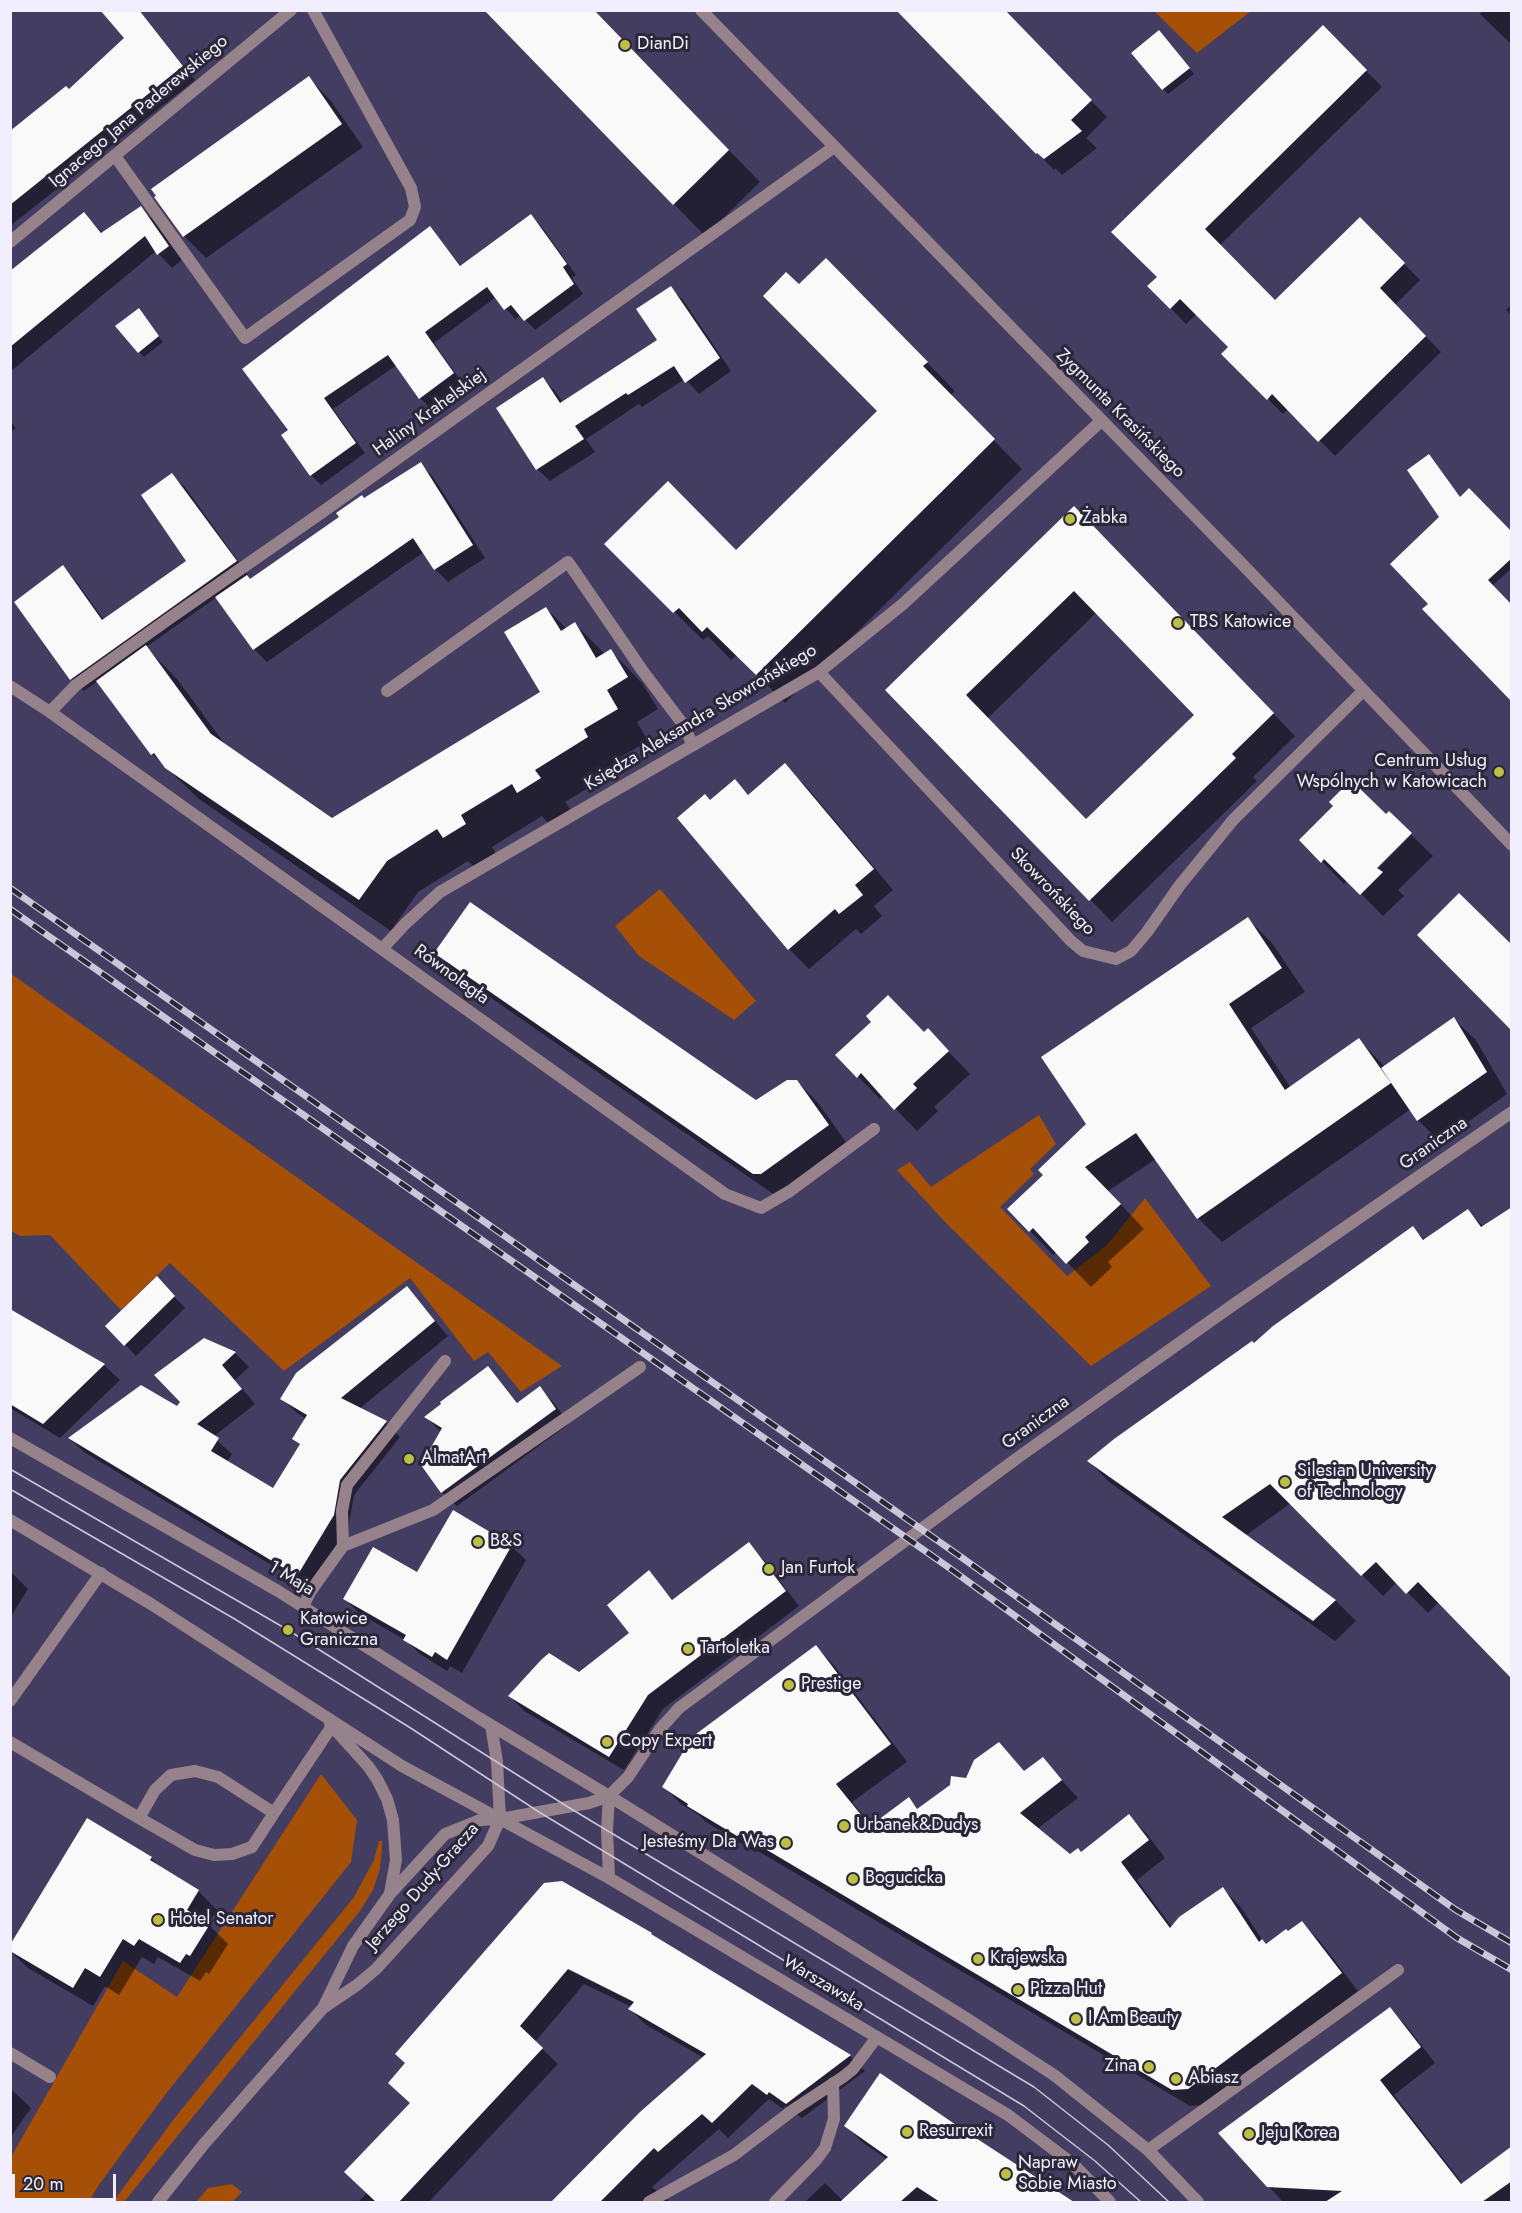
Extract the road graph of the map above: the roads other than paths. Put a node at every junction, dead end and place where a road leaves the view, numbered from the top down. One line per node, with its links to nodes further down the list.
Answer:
1 (291, 10): 5 (street, Ignacego Jana Paderewskiego)
2 (313, 10): 5 (street)
3 (701, 10): 4 (street, Zygmunta Krasińskiego)
4 (834, 147): 7 (street, Zygmunta Krasińskiego); 12 (street, Haliny Krahelskiej)
5 (115, 156): 6 (street, Ignacego Jana Paderewskiego)
6 (10, 242)
7 (1101, 422): 8 (street, Księdza Aleksandra Skowrońskiego); 11 (street, Zygmunta Krasińskiego)
8 (819, 672): 11 (street, Skowrońskiego); 13 (street, Księdza Aleksandra Skowrońskiego)
9 (10, 686): 12 (street, Równoległa)
10 (387, 691): 13 (street)
11 (1364, 691): 14 (street, Zygmunta Krasińskiego)
12 (50, 712): 15 (street, Równoległa)
13 (693, 745): 15 (street, Księdza Aleksandra Skowrońskiego)
14 (1512, 844)
15 (382, 949): 17 (street, Równoległa)
16 (1512, 1112): 30 (street, Graniczna)
17 (874, 1129)
18 (445, 1361): 22 (street)
19 (640, 1367): 22 (street)
20 (10, 1438): 24 (street, 1 Maja)
21 (10, 1520): 23 (street)
22 (343, 1546): 24 (street)
23 (101, 1573): 25 (street); 26 (street)
24 (303, 1607): 27 (street, 1 Maja)
25 (10, 1701)
26 (318, 1711): 28 (street); 33 (street)
27 (490, 1725): 30 (street, 1 Maja); 33 (street)
28 (332, 1726): 31 (street); 35 (street)
29 (10, 1742): 32 (street)
30 (609, 1796): 33 (street); 34 (street); 42 (street)
31 (274, 1813): 32 (street); 32 (street)
32 (139, 1818)
33 (501, 1819): 34 (street, Warszawska); 35 (street, Jerzego Dudy-Gracza); 37 (street, Jerzego Dudy-Gracza)
34 (609, 1878): 38 (street, Warszawska)
35 (390, 1894): 37 (street, Jerzego Dudy-Gracza)
36 (1398, 1970): 42 (street)
37 (323, 2008): 43 (street, Jerzego Dudy-Gracza)
38 (877, 2037): 41 (street); 46 (street, Warszawska)
39 (10, 2053): 40 (street)
40 (50, 2077)
41 (833, 2083): 44 (street); 45 (street)
42 (1148, 2150): 47 (street)
43 (158, 2202)
44 (649, 2202)
45 (775, 2202)
46 (1110, 2202)
47 (1198, 2202)

